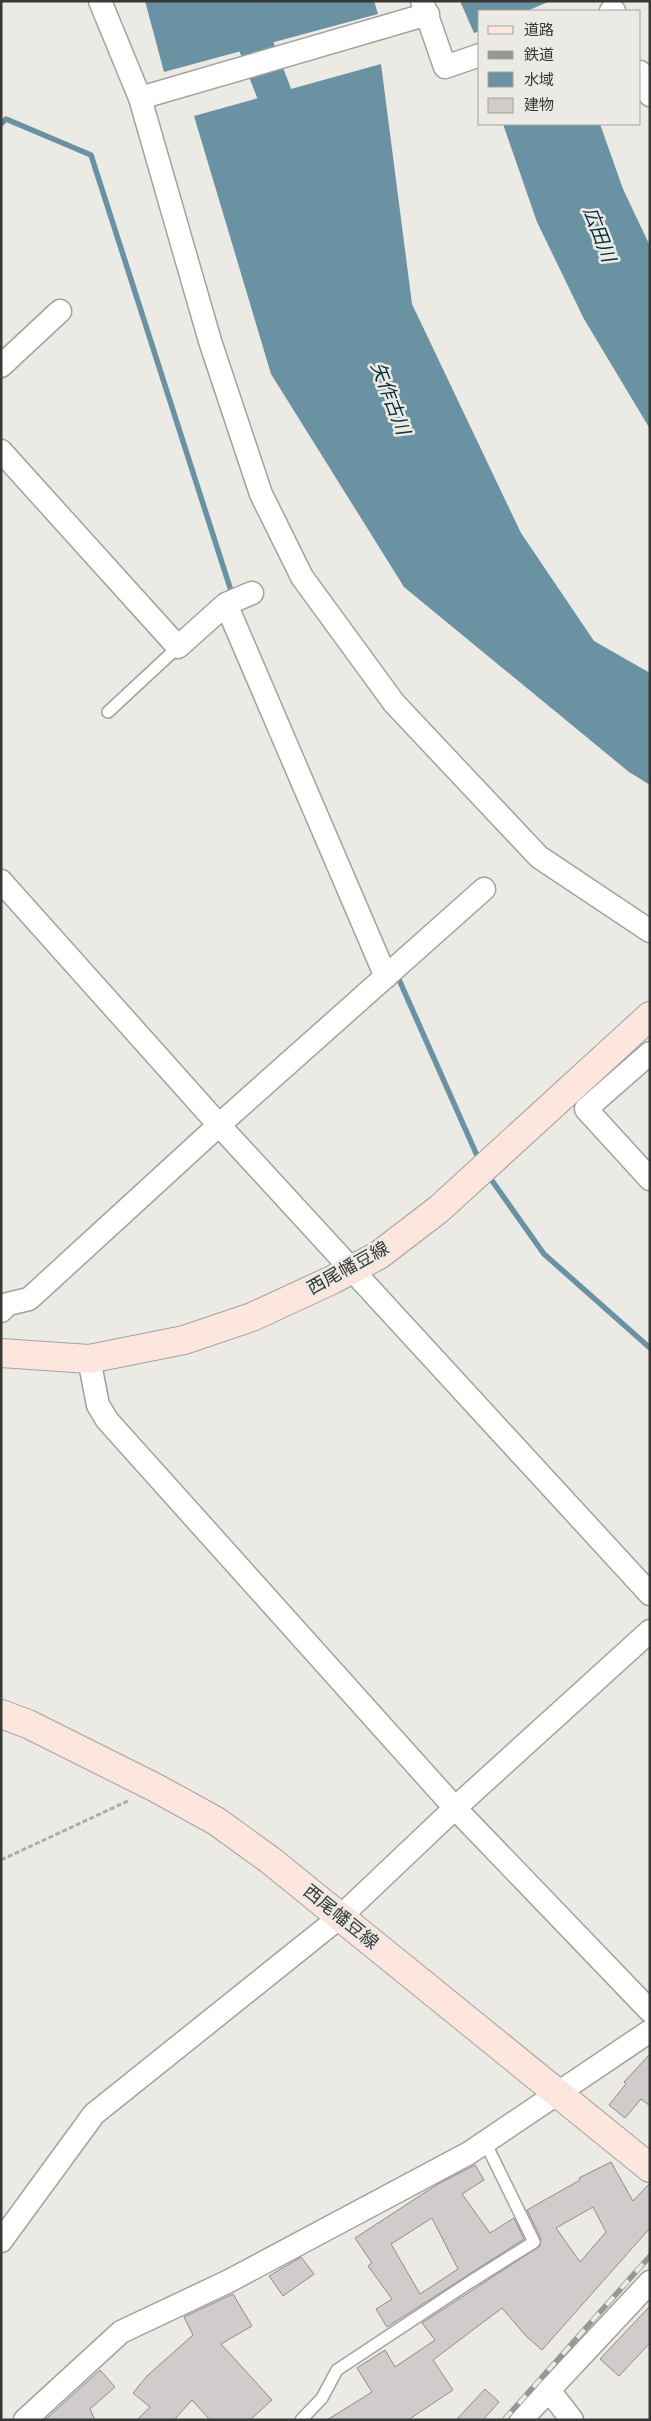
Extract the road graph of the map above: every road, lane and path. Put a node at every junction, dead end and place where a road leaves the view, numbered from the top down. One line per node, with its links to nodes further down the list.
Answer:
1 (100, 1): 5 (street)
2 (425, 8): 3 (street); 5 (street)
3 (478, 56)
4 (641, 74): 6 (street)
5 (146, 96): 16 (street)
6 (650, 96)
7 (60, 311): 8 (street)
8 (1, 366)
9 (1, 451): 12 (street)
10 (252, 593): 11 (street)
11 (226, 604): 12 (street); 17 (street)
12 (178, 647): 13 (lane)
13 (108, 712)
14 (1, 881): 20 (street)
15 (484, 889): 17 (street)
16 (650, 931)
17 (386, 977): 20 (street)
18 (650, 1016): 22 (main road, 西尾幡豆線)
19 (650, 1053): 21 (street)
20 (219, 1125): 22 (street); 23 (street)
21 (650, 1180)
22 (352, 1269): 25 (main road, 西尾幡豆線); 26 (street)
23 (3, 1304)
24 (1, 1353): 25 (main road, 西尾幡豆線)
25 (89, 1359): 30 (street)
26 (650, 1594)
27 (650, 1632): 30 (street)
28 (1, 1714): 29 (main road, 西尾幡豆線)
29 (156, 1788): 31 (path); 32 (main road, 西尾幡豆線)
30 (455, 1808): 32 (street); 33 (street)
31 (1, 1860)
32 (340, 1917): 35 (main road, 西尾幡豆線); 38 (street)
33 (650, 2011)
34 (650, 2031): 35 (street)
35 (560, 2093): 36 (street); 37 (main road, 西尾幡豆線)
36 (485, 2142): 41 (street); 42 (lane)
37 (650, 2168)
38 (1, 2241)
39 (650, 2282): 40 (street)
40 (548, 2389): 43 (street); 44 (street)
41 (25, 2420)
42 (301, 2420)
43 (521, 2420)
44 (572, 2420)

